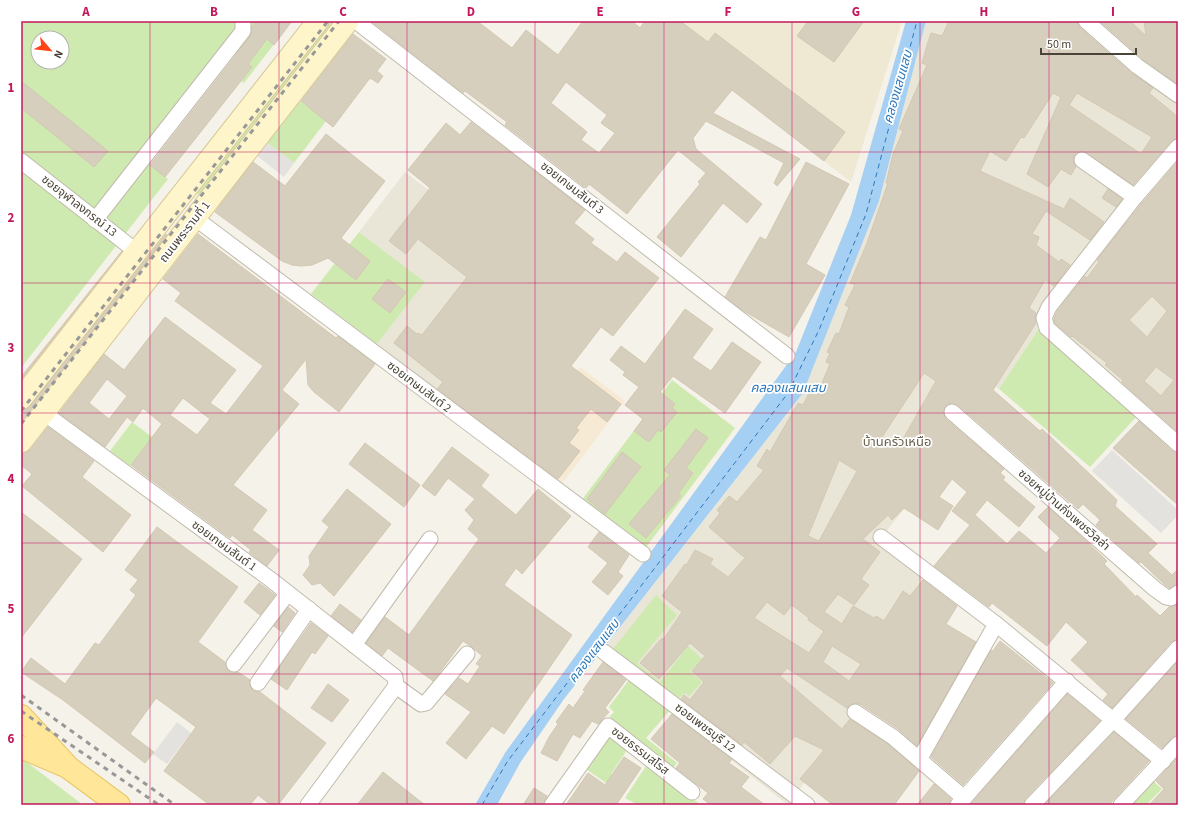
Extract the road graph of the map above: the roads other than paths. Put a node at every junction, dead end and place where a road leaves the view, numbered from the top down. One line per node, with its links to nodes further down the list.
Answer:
1 (243, 21): 12 (street)
2 (318, 21): 13 (main road)
3 (348, 21): 11 (main road, ถนนพระรามที่ 1)
4 (356, 21): 14 (street, ซอยเกษมสันต์ 3)
5 (1086, 21): 6 (street)
6 (1178, 95)
7 (1178, 147): 10 (street)
8 (1082, 160): 10 (street)
9 (21, 161): 12 (street, ซอยจุฬาลงกรณ์ 13)
10 (1135, 197): 19 (street)
11 (195, 218): 17 (main road, ถนนพระรามที่ 1); 22 (street, ซอยเกษมสันต์ 2)
12 (95, 220): 13 (street, ซอยจุฬาลงกรณ์ 13)
13 (136, 252): 15 (main road)
14 (787, 356)
15 (21, 399)
16 (952, 412): 24 (street, ซอยหมู่บ้านกิ่งเพชรวิลล่า)
17 (44, 413): 18 (main road, ถนนพระรามที่ 1); 23 (street, ซอยเกษมสันต์ 1)
18 (21, 442)
19 (1178, 444)
20 (881, 536): 26 (street)
21 (430, 539): 27 (street)
22 (643, 554)
23 (288, 593): 25 (street, ซอยเกษมสันต์ 1); 31 (street)
24 (1178, 593)
25 (309, 609): 27 (street, ซอยเกษมสันต์ 1); 33 (street)
26 (996, 624): 32 (street); 40 (street)
27 (354, 645): 34 (street, ซอยเกษมสันต์ 1)
28 (1178, 648): 37 (street)
29 (604, 652): 48 (street, ซอยเพชรบุรี 12)
30 (467, 654): 34 (street, ซอยเกษมสันต์ 1)
31 (234, 664)
32 (1067, 681): 37 (street); 44 (street)
33 (258, 683)
34 (396, 686): 46 (street)
35 (855, 712): 40 (street)
36 (21, 716): 42 (main road)
37 (1114, 719): 41 (street); 49 (street)
38 (1178, 744): 41 (street)
39 (21, 746): 42 (main road)
40 (920, 758): 44 (street)
41 (1163, 760): 50 (street)
42 (69, 768): 45 (main road)
43 (692, 792): 47 (street, ซอยธรรมสโรส)
44 (961, 801)
45 (119, 805)
46 (308, 805)
47 (552, 805)
48 (807, 805)
49 (1032, 805)
50 (1121, 805)

